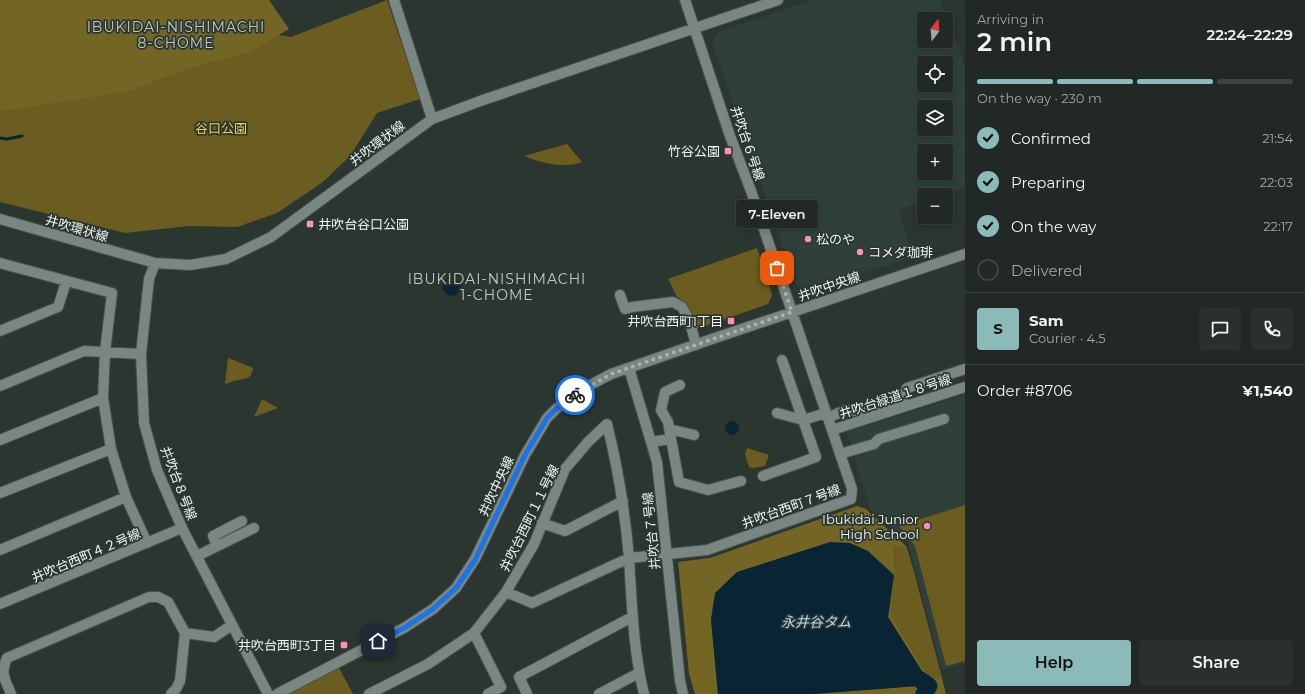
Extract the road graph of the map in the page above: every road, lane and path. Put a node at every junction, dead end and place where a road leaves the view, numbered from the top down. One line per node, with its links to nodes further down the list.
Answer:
1 (394, 0): 5 (street)
2 (685, 0): 4 (street, 井吹台６号線)
3 (778, 0): 4 (street, 井吹環状線)
4 (695, 28): 5 (street, 井吹環状線); 12 (street, 井吹台６号線)
5 (432, 119): 9 (street, 井吹環状線)
6 (0, 219): 9 (street, 井吹環状線)
7 (965, 254): 12 (street, 井吹中央線)
8 (0, 263): 10 (street)
9 (155, 263): 16 (street, 井吹台８号線)
10 (66, 282): 13 (street); 15 (street)
11 (620, 295): 14 (street)
12 (792, 312): 14 (street, 井吹中央線); 25 (street, 井吹台西町７号線)
13 (0, 331)
14 (696, 345): 18 (street, 井吹中央線)
15 (105, 352): 16 (street); 21 (street); 23 (street)
16 (141, 354): 42 (street, 井吹台８号線)
17 (782, 360): 27 (street)
18 (629, 368): 32 (street, 井吹台７号線); 60 (street, 井吹中央線)
19 (965, 369): 25 (street)
20 (680, 385): 29 (street)
21 (0, 386)
22 (965, 387): 28 (street, 井吹台緑道１８号線)
23 (103, 398): 31 (street); 33 (street)
24 (777, 413): 27 (street)
25 (827, 415): 27 (street); 28 (street, 井吹台西町７号線)
26 (944, 419): 34 (street)
27 (803, 420): 35 (street)
28 (832, 430): 34 (street, 井吹台西町７号線)
29 (669, 434): 30 (street); 32 (street); 36 (street)
30 (694, 436)
31 (0, 440)
32 (651, 442): 47 (street, 井吹台７号線)
33 (111, 449): 37 (street); 38 (street)
34 (840, 454): 47 (street, 井吹台西町７号線)
35 (763, 476)
36 (741, 481)
37 (0, 493)
38 (126, 497): 44 (street); 46 (street)
39 (623, 501): 41 (street); 41 (street, 井吹台西町１１号線); 49 (street, 井吹台西町１１号線)
40 (242, 521): 45 (street)
41 (542, 523): 50 (street, 井吹台西町１１号線)
42 (182, 528): 44 (street, 井吹台西町４２号線); 48 (street, 井吹台８号線)
43 (254, 528): 45 (street)
44 (147, 543): 51 (street, 井吹台西町４２号線)
45 (217, 546): 48 (street)
46 (0, 550)
47 (666, 554): 49 (street); 66 (street, 井吹台７号線)
48 (196, 556): 53 (street, 井吹台８号線)
49 (629, 558): 50 (street); 52 (street, 井吹台西町１１号線)
50 (506, 592): 55 (street, 井吹台西町１１号線)
51 (0, 604)
52 (632, 617): 56 (street, 井吹台西町１１号線); 63 (street)
53 (232, 625): 54 (street); 59 (street, 井吹台８号線)
54 (185, 633): 57 (street); 58 (street)
55 (474, 633): 61 (street, 井吹台西町１１号線); 62 (street)
56 (639, 673): 64 (street); 65 (street, 井吹台西町１１号線)
57 (11, 694)
58 (170, 694)
59 (268, 694)
60 (277, 694)
61 (369, 694)
62 (488, 694)
63 (527, 694)
64 (599, 694)
65 (644, 694)
66 (683, 694)

